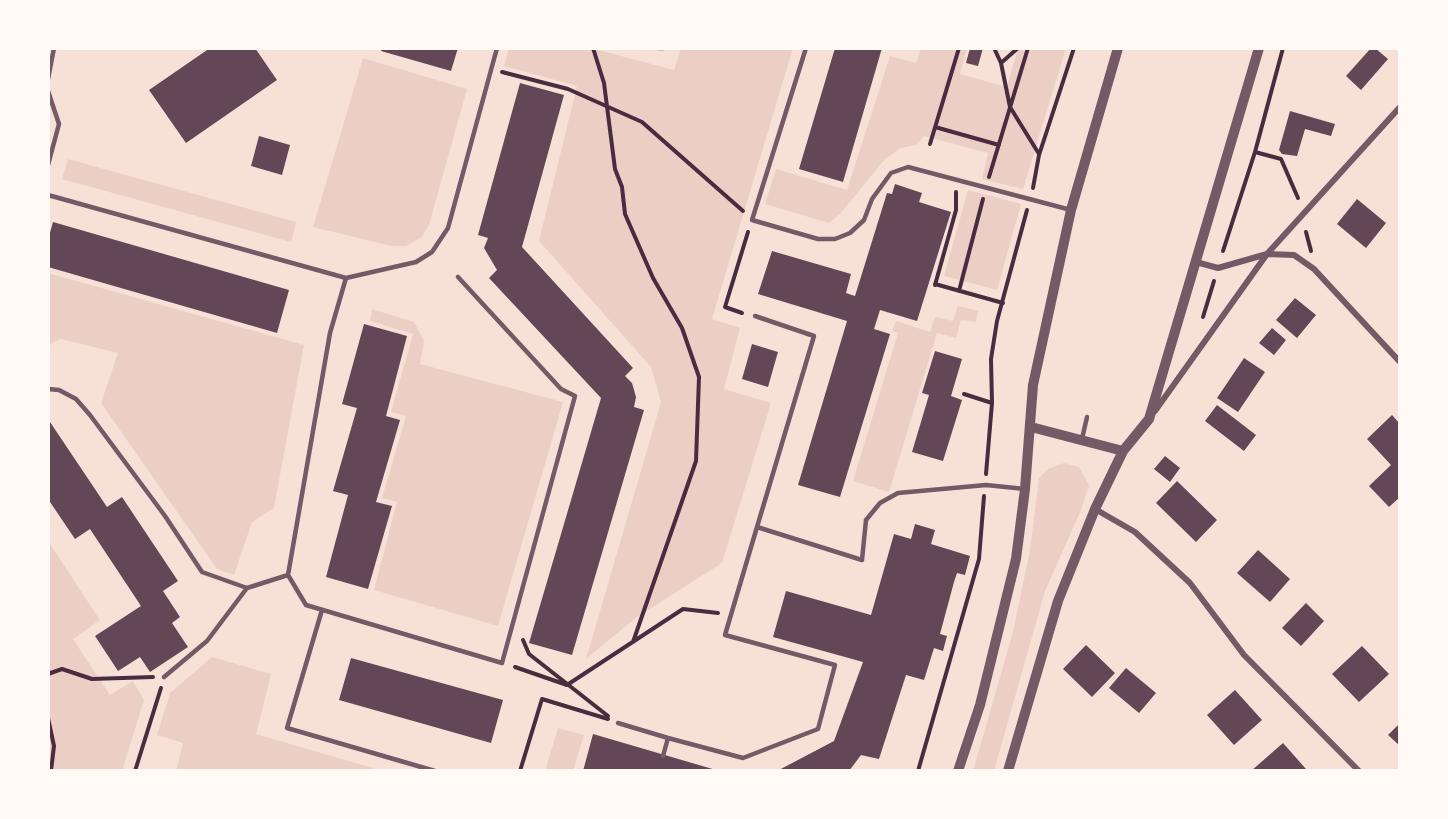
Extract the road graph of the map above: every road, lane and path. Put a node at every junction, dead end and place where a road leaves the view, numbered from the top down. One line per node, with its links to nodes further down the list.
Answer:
1 (54, 48): 17 (lane)
2 (497, 48): 16 (lane)
3 (593, 48): 19 (path)
4 (658, 48): 5 (lane)
5 (664, 48)
6 (806, 48): 33 (lane)
7 (959, 48): 22 (path)
8 (994, 48): 15 (path)
9 (1018, 48): 15 (path)
10 (1028, 48): 20 (path)
11 (1074, 48): 25 (path)
12 (1118, 48): 31 (street)
13 (1258, 48): 35 (street)
14 (1283, 48): 32 (path)
15 (1001, 63): 20 (path)
16 (491, 69): 19 (path); 38 (lane)
17 (48, 80)
18 (48, 91): 26 (lane)
19 (607, 105): 33 (path); 60 (path)
20 (1010, 107): 24 (path); 25 (path)
21 (1400, 107): 32 (street)
22 (935, 127): 23 (path); 24 (path)
23 (930, 144)
24 (999, 145): 27 (path)
25 (1039, 155): 29 (path)
26 (48, 165)
27 (986, 188): 29 (lane); 33 (lane); 39 (path)
28 (48, 195): 38 (lane)
29 (1030, 199): 31 (lane); 40 (path)
30 (956, 210): 39 (path)
31 (1071, 210): 48 (street)
32 (1301, 216): 34 (street); 36 (path)
33 (752, 220): 41 (path)
34 (1267, 254): 35 (street); 36 (street); 47 (street)
35 (1196, 262): 47 (street)
36 (1314, 269): 42 (street)
37 (458, 277): 59 (lane)
38 (346, 278): 55 (lane)
39 (958, 291): 40 (path)
40 (1003, 303): 45 (path)
41 (755, 316): 54 (lane)
42 (1400, 362)
43 (48, 389): 56 (lane)
44 (964, 394): 45 (path)
45 (992, 403): 51 (path)
46 (1087, 417): 49 (lane)
47 (1149, 419): 50 (street)
48 (1031, 427): 49 (street); 52 (street)
49 (1082, 439): 50 (street)
50 (1124, 451): 53 (street)
51 (986, 485): 52 (lane); 54 (lane); 73 (path)
52 (1025, 489): 74 (street)
53 (1095, 509): 75 (street); 76 (street)
54 (757, 527): 58 (lane)
55 (288, 575): 56 (lane); 57 (lane)
56 (247, 588): 63 (lane)
57 (322, 610): 61 (lane); 71 (lane)
58 (731, 615): 60 (path); 67 (lane)
59 (516, 620): 61 (lane); 64 (path)
60 (633, 642): 64 (path)
61 (502, 663): 64 (path)
62 (48, 674): 63 (path)
63 (164, 677): 70 (path)
64 (567, 685): 72 (path)
65 (48, 718): 69 (path)
66 (618, 723): 67 (lane)
67 (668, 738): 68 (lane)
68 (663, 756)
69 (51, 771)
70 (135, 771)
71 (435, 771)
72 (520, 771)
73 (918, 771)
74 (958, 771)
75 (1008, 771)
76 (1359, 771)

